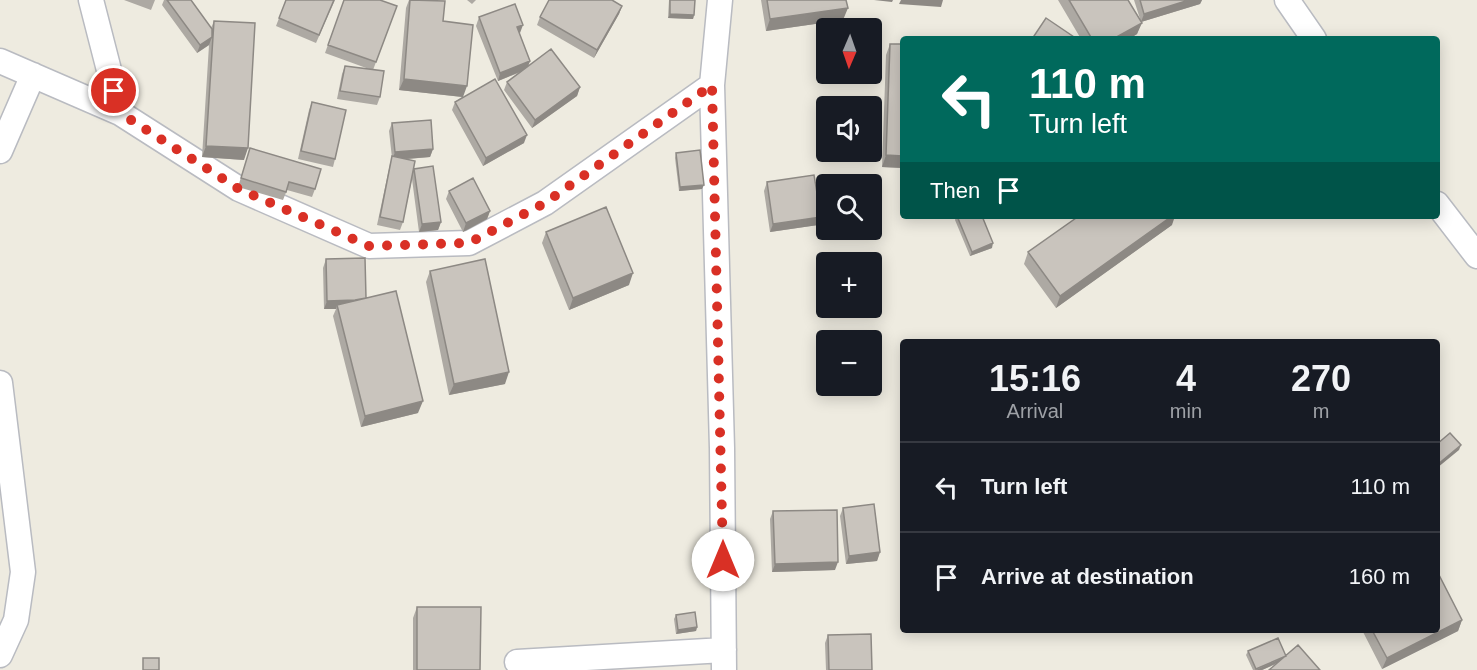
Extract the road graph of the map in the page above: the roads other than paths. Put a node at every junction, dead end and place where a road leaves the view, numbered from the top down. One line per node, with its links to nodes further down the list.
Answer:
1 (91, 0): 8 (street)
2 (720, 0): 7 (street)
3 (1287, 0): 4 (street)
4 (1312, 36)
5 (0, 61): 6 (street)
6 (33, 75): 8 (street); 9 (street)
7 (712, 85): 8 (street); 14 (street)
8 (120, 113)
9 (0, 151)
10 (1440, 208): 11 (street)
11 (1477, 256)
12 (0, 383): 13 (street)
13 (0, 655)
14 (724, 660): 15 (street)
15 (517, 662)

